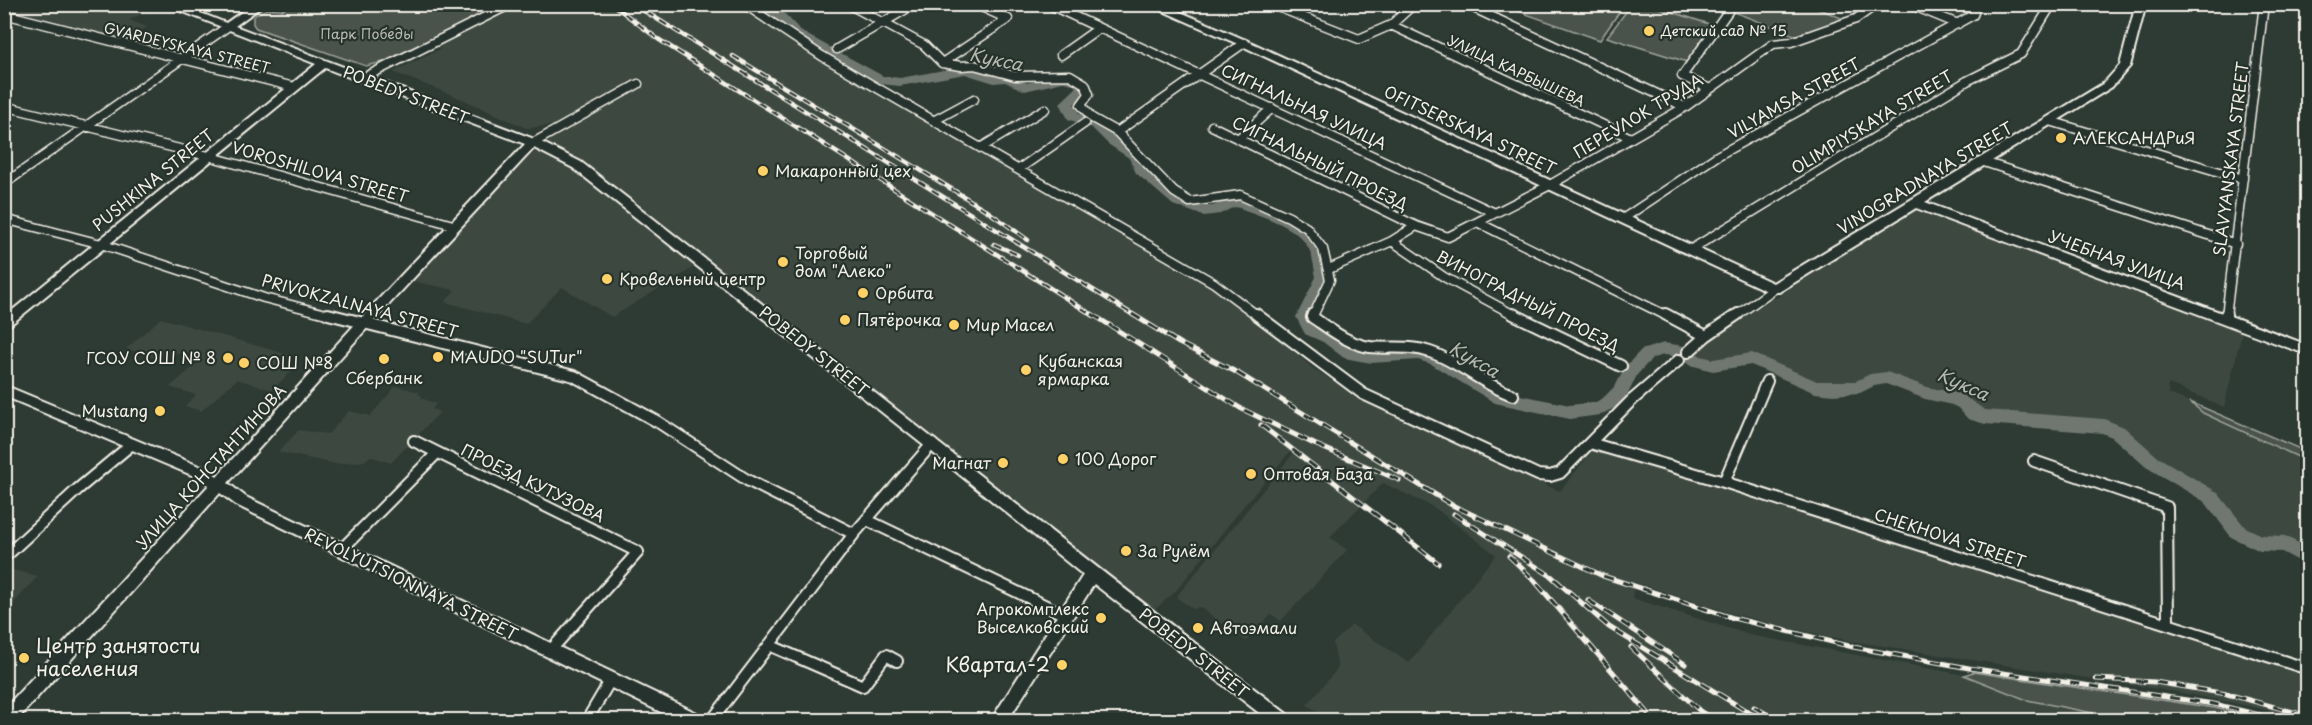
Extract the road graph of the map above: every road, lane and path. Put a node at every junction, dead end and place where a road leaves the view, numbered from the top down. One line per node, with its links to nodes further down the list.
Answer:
1 (168, 4): 24 (street, POBEDY STREET)
2 (260, 4): 24 (street)
3 (510, 4): 33 (street)
4 (744, 4): 42 (street)
5 (848, 4): 21 (street)
6 (915, 4): 21 (street)
7 (975, 4): 31 (street)
8 (1048, 4): 25 (street, СИГНАЛЬНАЯ УЛИЦА)
9 (1152, 4): 26 (street, OFITSERSKAYA STREET)
10 (1270, 4): 23 (street)
11 (1414, 4): 23 (street)
12 (1465, 4): 39 (street)
13 (1711, 4): 36 (street)
14 (1877, 4): 36 (street, ПЕРЕУЛОК ТРУДА)
15 (1909, 4): 22 (street)
16 (1977, 4): 22 (street, VILYAMSA STREET)
17 (2052, 4): 69 (street, OLIMPIYSKAYA STREET)
18 (2141, 4): 43 (street, VINOGRADNAYA STREET)
19 (2264, 4): 55 (street, SLAVYANSKAYA STREET)
20 (4, 14): 29 (street, GVARDEYSKAYA STREET)
21 (885, 23): 27 (street); 31 (street)
22 (1958, 24): 60 (street, VILYAMSA STREET)
23 (1391, 25): 48 (street, УЛИЦА КАРБЫШЕВА)
24 (227, 27): 29 (street); 30 (street, POBEDY STREET)
25 (1099, 28): 28 (street); 32 (street, СИГНАЛЬНАЯ УЛИЦА)
26 (1244, 44): 32 (street); 57 (street, OFITSERSKAYA STREET)
27 (837, 49)
28 (1061, 55)
29 (179, 59): 35 (street, GVARDEYSKAYA STREET); 45 (street)
30 (324, 63): 33 (street, POBEDY STREET); 35 (street, PUSHKINA STREET)
31 (942, 63): 47 (street)
32 (1199, 74): 40 (street, СИГНАЛЬНАЯ УЛИЦА); 47 (street)
33 (363, 78): 50 (street, POBEDY STREET)
34 (638, 84): 50 (street, УЛИЦА КОНСТАНТИНОВА)
35 (294, 87): 52 (street, PUSHKINA STREET)
36 (1710, 89): 39 (street, ПЕРЕУЛОК ТРУДА)
37 (974, 99): 42 (street)
38 (4, 106): 45 (street, VOROSHILOVA STREET)
39 (1685, 107): 48 (street, ПЕРЕУЛОК ТРУДА)
40 (1272, 108): 49 (street); 59 (street, СИГНАЛЬНАЯ УЛИЦА)
41 (1045, 109): 51 (street)
42 (935, 120): 51 (street)
43 (2050, 120): 53 (street, VINOGRADNAYA STREET); 55 (street)
44 (1085, 123): 54 (street)
45 (86, 126): 52 (street, VOROSHILOVA STREET); 56 (street)
46 (1212, 126): 49 (street, СИГНАЛЬНЫЙ ПРОЕЗД)
47 (1117, 132): 70 (street)
48 (1631, 138): 57 (street, ПЕРЕУЛОК ТРУДА)
49 (1238, 139): 64 (street, СИГНАЛЬНЫЙ ПРОЕЗД)
50 (533, 143): 63 (street, УЛИЦА КОНСТАНТИНОВА); 86 (street, POBEDY STREET)
51 (982, 147): 54 (street)
52 (208, 156): 63 (street, VOROSHILOVA STREET); 67 (street, PUSHKINA STREET)
53 (1983, 162): 58 (street, VINOGRADNAYA STREET); 68 (street)
54 (1019, 169): 84 (street)
55 (2243, 178): 68 (street, SLAVYANSKAYA STREET)
56 (4, 184)
57 (1550, 185): 59 (street, ПЕРЕУЛОК ТРУДА); 60 (street, OFITSERSKAYA STREET)
58 (1915, 203): 71 (street, VINOGRADNAYA STREET); 72 (street, УЧЕБНАЯ УЛИЦА)
59 (1495, 213): 62 (street, ПЕРЕУЛОК ТРУДА)
60 (1624, 218): 69 (street, OFITSERSKAYA STREET)
61 (4, 219): 67 (street, PRIVOKZALNAYA STREET)
62 (1479, 223): 65 (street, ПЕРЕУЛОК ТРУДА); 75 (street)
63 (453, 225): 73 (street, УЛИЦА КОНСТАНТИНОВА)
64 (1416, 226): 65 (street, СИГНАЛЬНЫЙ ПРОЕЗД); 66 (street, СИГНАЛЬНЫЙ ПРОЕЗД)
65 (1448, 237)
66 (1392, 241): 70 (street, СИГНАЛЬНЫЙ ПРОЕЗД); 79 (street, ВИНОГРАДНЫЙ ПРОЕЗД)
67 (101, 244): 73 (street, PRIVOKZALNAYA STREET); 74 (street, PUSHKINA STREET)
68 (2236, 244): 72 (street, SLAVYANSKAYA STREET)
69 (1690, 250): 71 (street, OFITSERSKAYA STREET)
70 (1329, 269): 82 (street)
71 (1774, 289): 75 (street, VINOGRADNAYA STREET)
72 (2226, 318): 76 (street, УЧЕБНАЯ УЛИЦА)
73 (364, 323): 90 (street, УЛИЦА КОНСТАНТИНОВА); 92 (street, PRIVOKZALNAYA STREET)
74 (4, 325)
75 (1706, 336): 77 (street, VINOGRADNAYA STREET)
76 (2307, 350)
77 (1688, 352)
78 (1679, 360): 84 (street)
79 (1621, 366)
80 (1767, 381): 89 (street)
81 (4, 390): 85 (street, REVOLYUTSIONNAYA STREET)
82 (1513, 395)
83 (414, 441): 87 (street, ПРОЕЗД КУТУЗОВА)
84 (1590, 442): 89 (street, CHEKHOVA STREET)
85 (132, 444): 90 (street, REVOLYUTSIONNAYA STREET); 94 (street)
86 (933, 444): 91 (street); 95 (street, POBEDY STREET)
87 (437, 453): 93 (street); 99 (street, ПРОЕЗД КУТУЗОВА)
88 (2034, 461): 97 (street)
89 (1724, 482): 97 (street, CHEKHOVA STREET)
90 (219, 486): 93 (street, REVOLYUTSIONNAYA STREET); 103 (street, УЛИЦА КОНСТАНТИНОВА)
91 (867, 520): 92 (street); 96 (street)
92 (854, 534): 98 (street)
93 (341, 550): 99 (street, REVOLYUTSIONNAYA STREET)
94 (9, 553)
95 (1092, 574): 96 (street); 108 (street, POBEDY STREET)
96 (1065, 615): 107 (street)
97 (2168, 623): 101 (street, CHEKHOVA STREET)
98 (769, 645): 100 (street); 106 (street)
99 (550, 651): 102 (street, REVOLYUTSIONNAYA STREET)
100 (897, 661)
101 (2307, 669)
102 (610, 681): 104 (street); 105 (street, REVOLYUTSIONNAYA STREET)
103 (6, 720)
104 (587, 720)
105 (693, 720)
106 (712, 720)
107 (999, 720)
108 (1281, 720)

